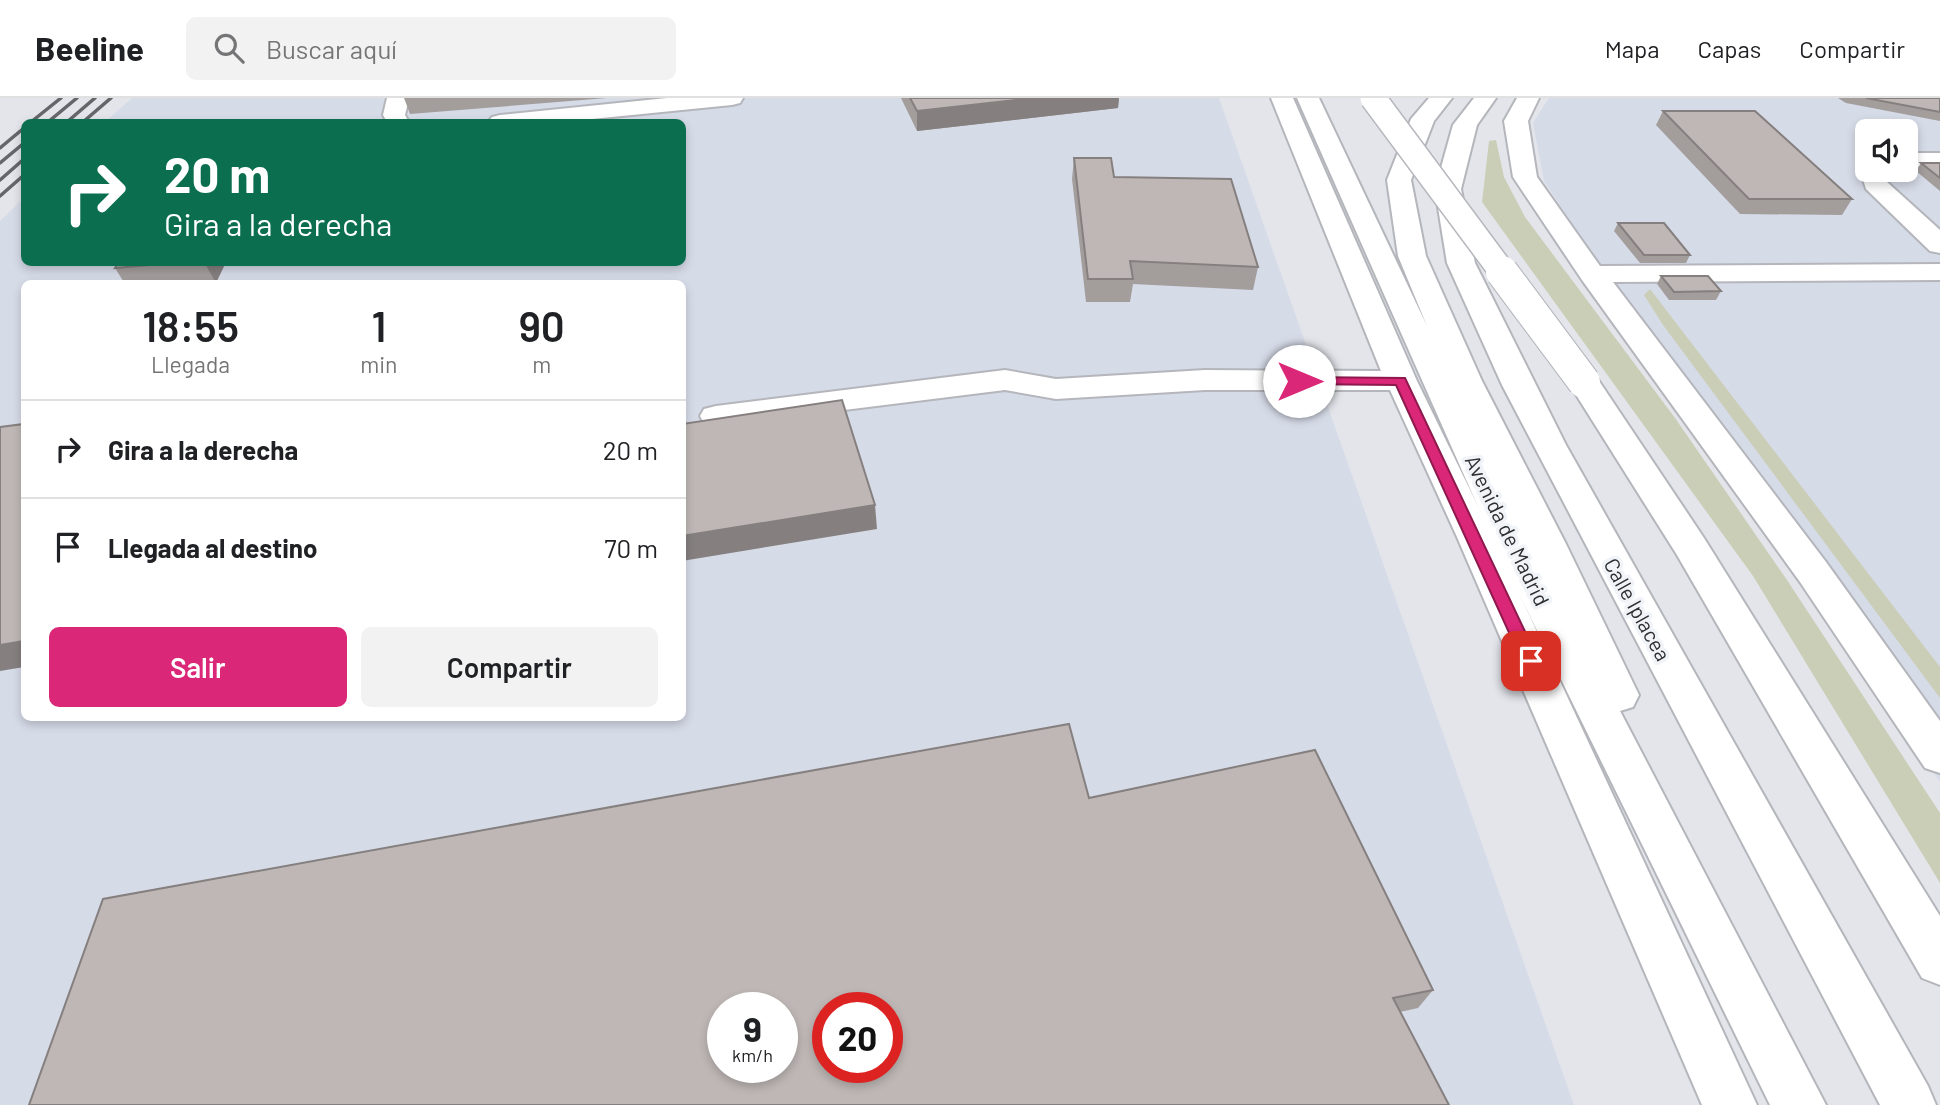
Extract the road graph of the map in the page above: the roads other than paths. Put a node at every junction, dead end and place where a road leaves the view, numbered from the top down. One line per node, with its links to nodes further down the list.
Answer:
1 (398, 98): 9 (main road)
2 (732, 98): 10 (main road)
3 (1282, 98): 17 (main road)
4 (1308, 98): 22 (main road, Avenida de Madrid)
5 (1373, 98): 20 (main road, bridge)
6 (1441, 98): 23 (main road)
7 (1485, 98): 24 (main road, Calle Iplacea)
8 (1528, 98): 16 (main road)
9 (396, 119)
10 (529, 119)
11 (1918, 160): 12 (main road)
12 (1940, 160)
13 (1874, 182): 14 (main road)
14 (1940, 245)
15 (1940, 272): 16 (main road)
16 (1592, 274): 19 (main road)
17 (1401, 381): 18 (main road); 21 (main road)
18 (716, 416)
19 (1940, 755)
20 (1940, 961)
21 (1730, 1105)
22 (1799, 1105)
23 (1808, 1105)
24 (1909, 1105)

